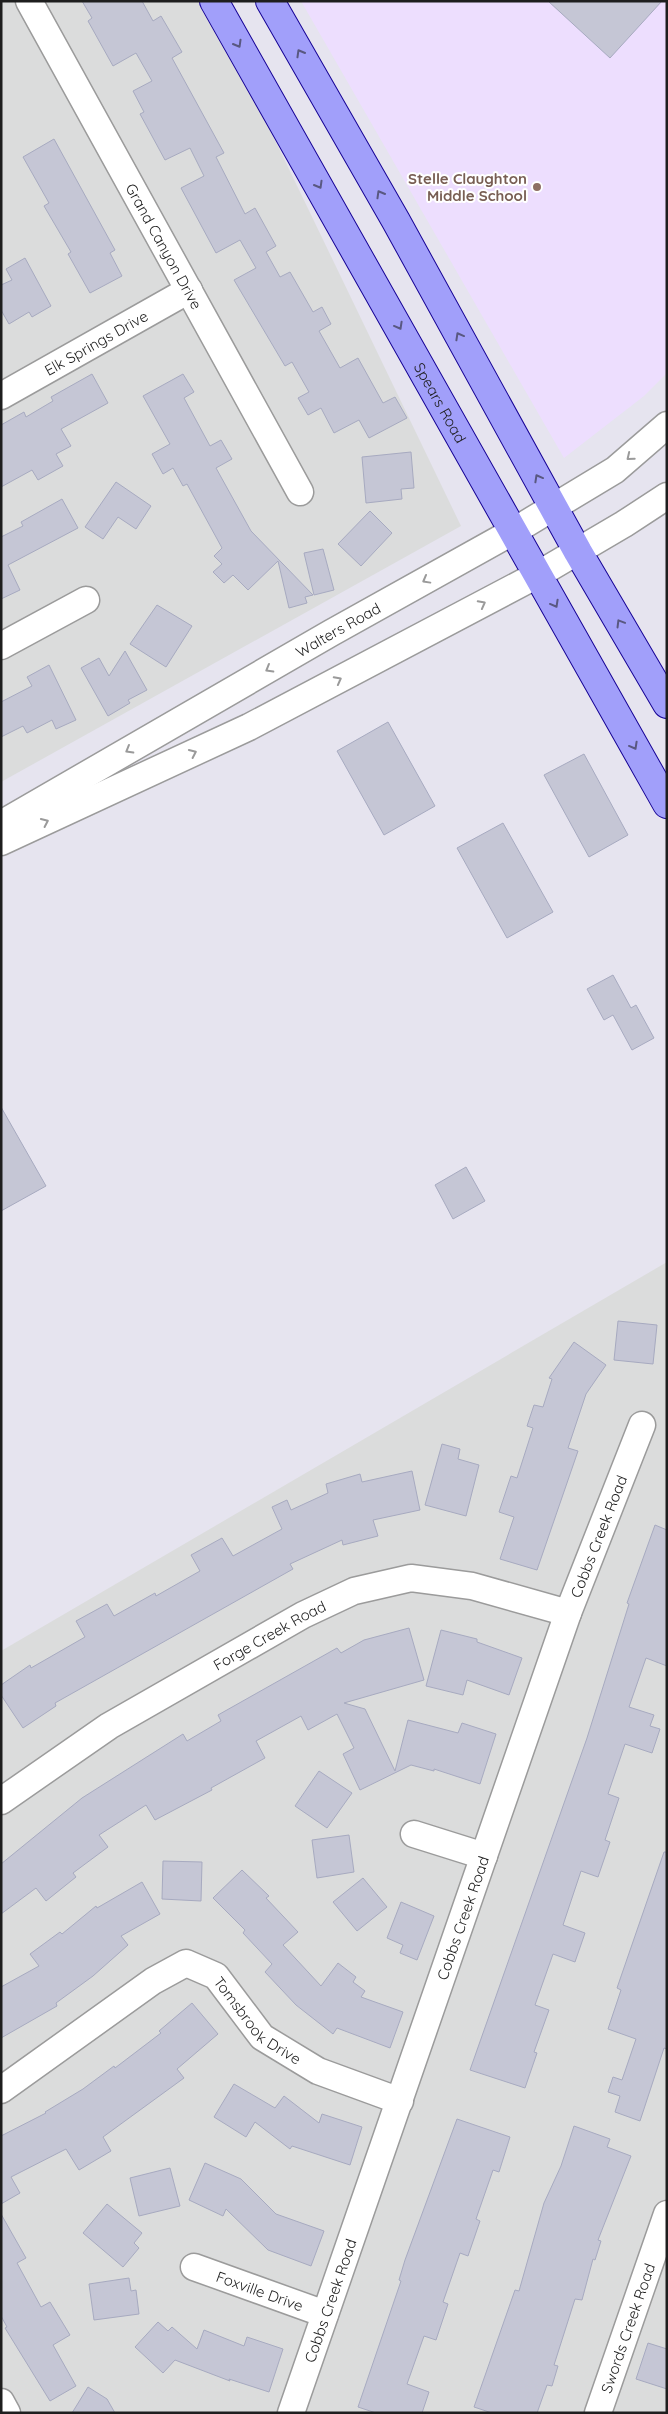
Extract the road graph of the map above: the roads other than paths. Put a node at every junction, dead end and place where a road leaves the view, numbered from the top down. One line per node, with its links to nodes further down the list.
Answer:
1 (30, 1): 4 (street, Grand Canyon Drive)
2 (214, 1): 10 (main road, Spears Road, one-way to 10)
3 (270, 1): 9 (main road, one-way to 3)
4 (189, 290): 5 (street, Elk Springs Drive); 7 (street, Grand Canyon Drive)
5 (1, 396)
6 (667, 425): 9 (street, Walters Road, one-way to 9)
7 (300, 492)
8 (667, 496): 11 (street)
9 (553, 507): 10 (street, Walters Road); 11 (main road)
10 (514, 531): 12 (main road, Spears Road); 17 (street, Walters Road, one-way to 17)
11 (578, 552): 12 (street); 15 (main road, one-way to 11)
12 (539, 574): 16 (main road, Spears Road, one-way to 16); 18 (street, one-way to 12)
13 (86, 600): 14 (street)
14 (1, 646)
15 (667, 704)
16 (667, 804)
17 (1, 824)
18 (1, 842)
19 (642, 1425): 20 (street, Cobbs Creek Road)
20 (568, 1613): 21 (street, Forge Creek Road); 23 (street, Cobbs Creek Road)
21 (1, 1801)
22 (414, 1834): 23 (street)
23 (484, 1856): 25 (street, Cobbs Creek Road)
24 (1, 2090): 25 (street, Tomsbrook Drive)
25 (400, 2101): 28 (street, Cobbs Creek Road)
26 (667, 2214): 32 (street, Swords Creek Road)
27 (194, 2268): 28 (street, Foxville Drive)
28 (325, 2314): 31 (street, Cobbs Creek Road)
29 (1, 2402): 30 (street)
30 (7, 2413)
31 (291, 2413)
32 (598, 2413)

